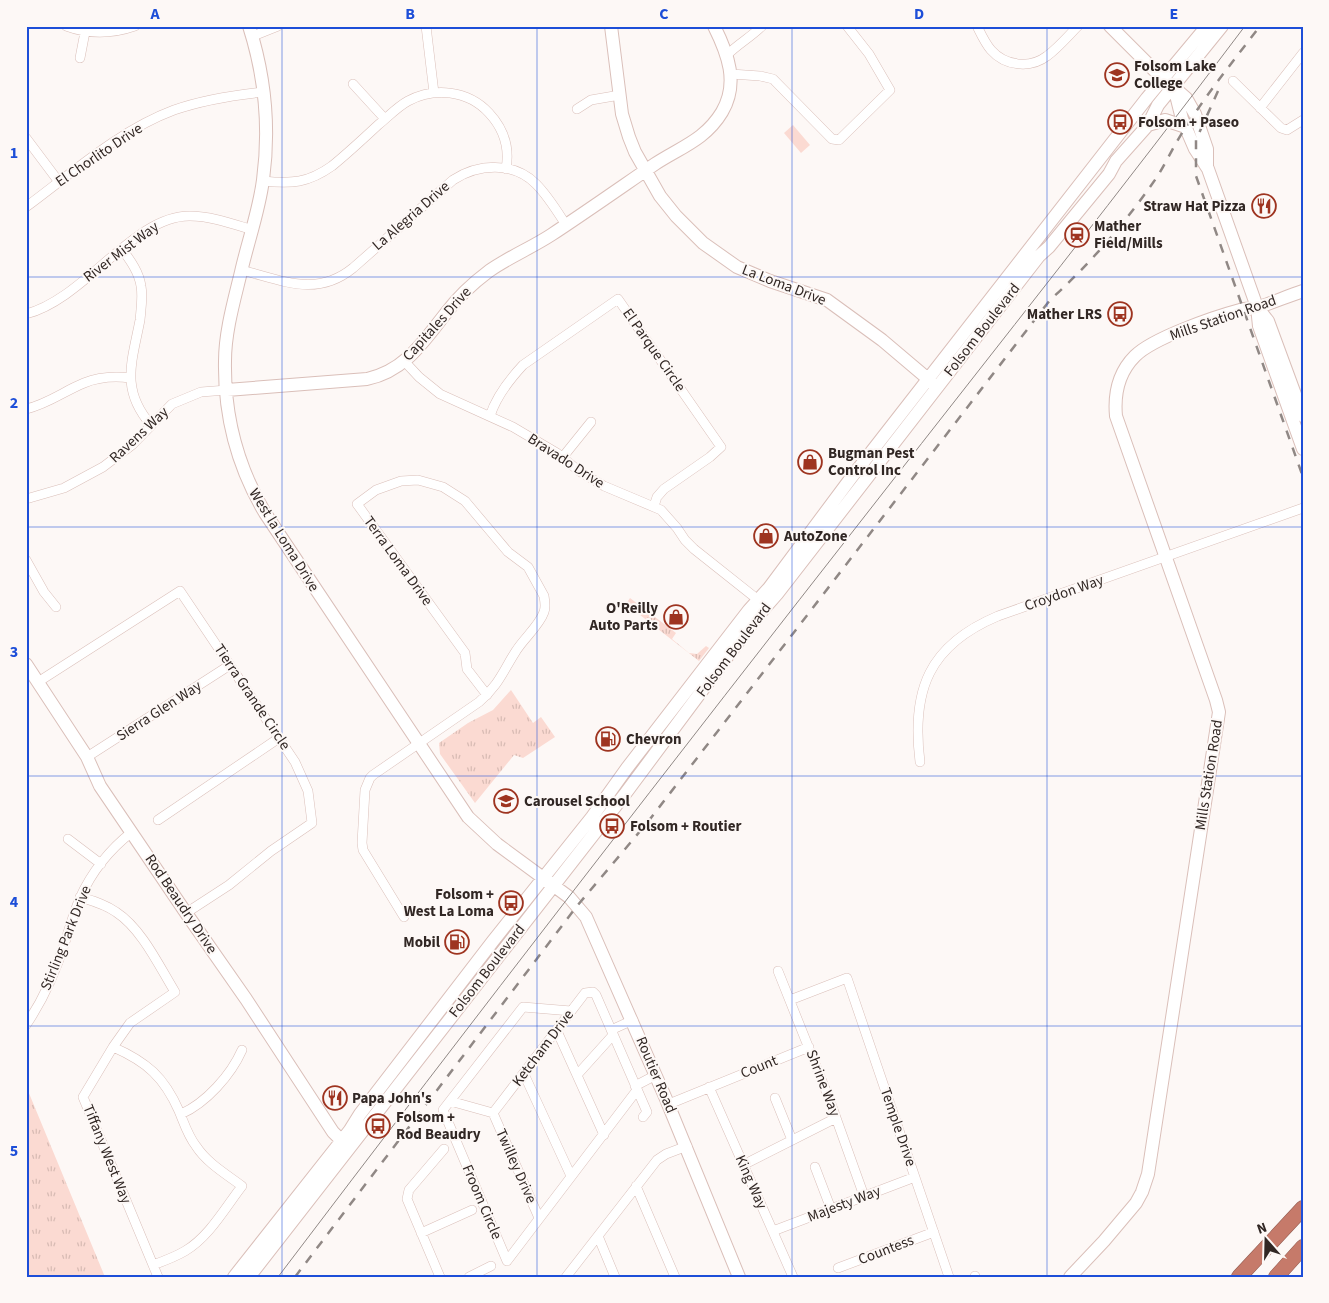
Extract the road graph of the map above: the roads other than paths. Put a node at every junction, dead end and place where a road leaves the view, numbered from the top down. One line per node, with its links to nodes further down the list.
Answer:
1 (66, 26): 15 (street)
2 (135, 26): 15 (street)
3 (278, 26): 14 (street)
4 (426, 26): 24 (street)
5 (611, 26): 25 (street, La Loma Drive)
6 (714, 26): 17 (street, Capitales Drive)
7 (762, 26): 17 (street)
8 (848, 26): 19 (street)
9 (977, 26): 10 (street)
10 (1078, 26)
11 (1110, 26): 21 (street)
12 (1207, 26): 21 (street, Folsom Boulevard)
13 (1222, 26): 21 (street, Folsom Boulevard)
14 (251, 31): 23 (street, West la Loma Drive)
15 (86, 32): 18 (street)
16 (1303, 53): 26 (street)
17 (727, 55): 19 (street, Capitales Drive)
18 (80, 58)
19 (731, 74): 35 (street, Capitales Drive)
20 (1233, 81): 26 (street)
21 (1169, 83): 30 (street, Folsom Boulevard); 31 (street); 34 (street); 48 (street, Folsom Boulevard)
22 (353, 84): 28 (street)
23 (264, 92): 36 (street, West la Loma Drive); 37 (street, El Chorlito Drive)
24 (434, 92): 28 (street); 33 (street)
25 (620, 96): 27 (street); 35 (street, La Loma Drive)
26 (1260, 108): 29 (street)
27 (577, 109)
28 (385, 119): 36 (street)
29 (1303, 120)
30 (1148, 125): 31 (street); 48 (street, Folsom Boulevard)
31 (1186, 127): 34 (street)
32 (26, 138): 37 (street)
33 (506, 169): 39 (street, La Alegria Drive); 42 (street, La Alegria Drive)
34 (1208, 169): 44 (street)
35 (646, 171): 39 (street, Capitales Drive); 48 (street, La Loma Drive)
36 (263, 181): 40 (street, West la Loma Drive)
37 (59, 182): 38 (street, El Chorlito Drive)
38 (26, 207)
39 (566, 224): 46 (street, Capitales Drive)
40 (253, 230): 41 (street, River Mist Way); 42 (street, West la Loma Drive)
41 (122, 249): 45 (street, River Mist Way); 47 (street)
42 (241, 270): 49 (street, West la Loma Drive)
43 (1303, 291): 44 (street, Mills Station Road)
44 (1257, 307): 51 (street); 55 (street); 60 (street, Mills Station Road)
45 (26, 314)
46 (405, 362): 49 (street, Capitales Drive); 52 (street, Bravado Drive)
47 (130, 378): 50 (street); 54 (street)
48 (932, 383): 62 (street, Folsom Boulevard)
49 (227, 390): 54 (street, Ravens Way); 69 (street, West la Loma Drive)
50 (26, 409)
51 (1302, 414)
52 (490, 416): 56 (street, Bravado Drive); 58 (street, El Parque Circle)
53 (592, 422): 56 (street)
54 (151, 425): 57 (street, Ravens Way)
55 (1303, 449)
56 (562, 458): 58 (street, Bravado Drive)
57 (26, 499)
58 (654, 506): 62 (street, Bravado Drive)
59 (1303, 508): 60 (street, Croydon Way)
60 (1165, 557): 72 (street, Croydon Way); 143 (street, Mills Station Road)
61 (26, 560): 63 (street)
62 (762, 603): 70 (street, Folsom Boulevard); 73 (street, Folsom Boulevard)
63 (56, 607)
64 (26, 664): 66 (street, Rod Beaudry Drive)
65 (230, 665): 66 (street, Tierra Grande Circle); 68 (street, Tierra Grande Circle); 71 (street, Sierra Glen Way)
66 (38, 682): 71 (street, Rod Beaudry Drive)
67 (487, 695): 67 (street, Terra Loma Drive); 69 (street, Terra Loma Drive)
68 (279, 738): 74 (street); 81 (street, Tierra Grande Circle)
69 (418, 744): 78 (street, West la Loma Drive); 82 (street, Terra Loma Drive)
70 (642, 749): 73 (street); 78 (street, Folsom Boulevard)
71 (87, 757): 75 (street, Rod Beaudry Drive)
72 (920, 762)
73 (625, 794): 79 (street, Folsom Boulevard)
74 (158, 820)
75 (132, 832): 77 (street, Stirling Park Drive); 81 (street, Rod Beaudry Drive)
76 (68, 839): 77 (street)
77 (101, 864): 80 (street, Stirling Park Drive)
78 (544, 878): 79 (street, West la Loma Drive); 84 (street, Folsom Boulevard)
79 (554, 886): 87 (street, Routier Road); 89 (street, Folsom Boulevard)
80 (80, 897): 88 (street, Stirling Park Drive); 92 (street, Tiffany West Way)
81 (186, 913): 109 (street, Rod Beaudry Drive)
82 (404, 917)
83 (778, 971): 85 (street, Shrine Way)
84 (462, 981): 89 (street); 109 (street, Folsom Boulevard)
85 (790, 1000): 93 (street, Shrine Way); 115 (street, Temple Drive)
86 (571, 1012): 90 (street, Ketcham Drive); 91 (street, Ketcham Drive); 101 (street)
87 (633, 1020): 91 (street); 97 (street, Routier Road)
88 (26, 1025)
89 (443, 1026): 109 (street, Folsom Boulevard)
90 (557, 1031): 95 (street, Ketcham Drive); 96 (street)
91 (612, 1033): 96 (street); 99 (street)
92 (113, 1047): 104 (street); 129 (street, Tiffany West Way)
93 (809, 1047): 98 (street, Count); 106 (street, Shrine Way)
94 (242, 1050): 104 (street)
95 (524, 1074): 103 (street, Ketcham Drive); 114 (street)
96 (576, 1075): 107 (street)
97 (656, 1075): 99 (street); 102 (street, Routier Road)
98 (709, 1087): 102 (street, Count); 112 (street, King Way)
99 (636, 1088): 105 (street); 107 (street, Froom Circle)
100 (775, 1098): 108 (street)
101 (450, 1101): 103 (street); 122 (street, Froom Circle)
102 (668, 1104): 110 (street, Routier Road)
103 (493, 1113): 122 (street, Twilley Drive)
104 (181, 1114): 129 (street)
105 (643, 1117)
106 (836, 1118): 108 (street); 117 (street, Shrine Way)
107 (604, 1135): 114 (street, Froom Circle)
108 (792, 1140): 112 (street)
109 (344, 1144): 133 (street, Folsom Boulevard); 134 (street, Folsom Boulevard)
110 (687, 1146): 116 (street); 140 (street, Routier Road)
111 (444, 1149): 124 (street)
112 (743, 1165): 123 (street, King Way)
113 (815, 1167): 120 (street)
114 (571, 1176): 122 (street, Froom Circle)
115 (915, 1177): 117 (street, Majesty Way); 125 (street, Temple Drive)
116 (636, 1186): 126 (street); 139 (street)
117 (864, 1196): 120 (street, Majesty Way)
118 (1303, 1202): 128 (highway)
119 (1303, 1208): 128 (highway)
120 (831, 1209): 123 (street, Majesty Way)
121 (472, 1210): 124 (street)
122 (539, 1218)
123 (773, 1231): 141 (street, King Way)
124 (421, 1232): 135 (street)
125 (934, 1232): 131 (street, Countess); 142 (street, Temple Drive)
126 (598, 1236): 137 (street); 138 (street)
127 (1303, 1247): 145 (highway)
128 (1256, 1260): 144 (highway)
129 (153, 1265): 132 (street, Tiffany West Way)
130 (491, 1266): 136 (street)
131 (838, 1268)
132 (158, 1277)
133 (234, 1277)
134 (249, 1277)
135 (440, 1277)
136 (470, 1277)
137 (566, 1277)
138 (615, 1277)
139 (675, 1277)
140 (739, 1277)
141 (793, 1277)
142 (949, 1277)
143 (1070, 1277)
144 (1239, 1277)
145 (1276, 1277)

